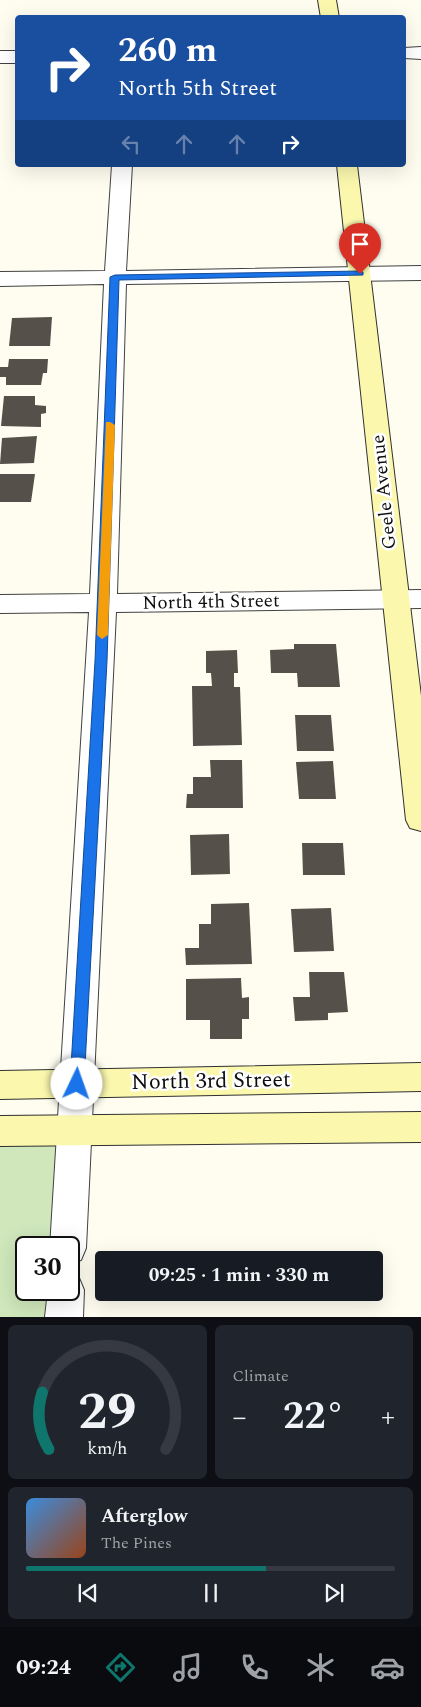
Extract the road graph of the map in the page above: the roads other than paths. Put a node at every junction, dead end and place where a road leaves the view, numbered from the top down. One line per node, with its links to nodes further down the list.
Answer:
1 (328, 0): 2 (street)
2 (330, 15)
3 (406, 53): 4 (street)
4 (421, 53)
5 (0, 57): 6 (street)
6 (15, 57)
7 (122, 167): 11 (street)
8 (347, 167): 10 (street, Geele Avenue)
9 (421, 273): 10 (street)
10 (360, 274): 11 (street); 13 (street, Geele Avenue)
11 (115, 277): 12 (street); 15 (street)
12 (0, 279)
13 (409, 599): 15 (street, North 4th Street); 16 (street, Geele Avenue)
14 (0, 604): 15 (street, North 4th Street)
15 (104, 604): 18 (street)
16 (421, 820)
17 (421, 1077): 18 (street, North 3rd Street)
18 (77, 1084): 19 (street, North 3rd Street); 21 (street)
19 (0, 1085)
20 (421, 1127): 21 (street)
21 (74, 1130): 22 (street); 23 (street)
22 (0, 1132)
23 (69, 1236)
24 (65, 1301): 25 (street)
25 (64, 1317)

